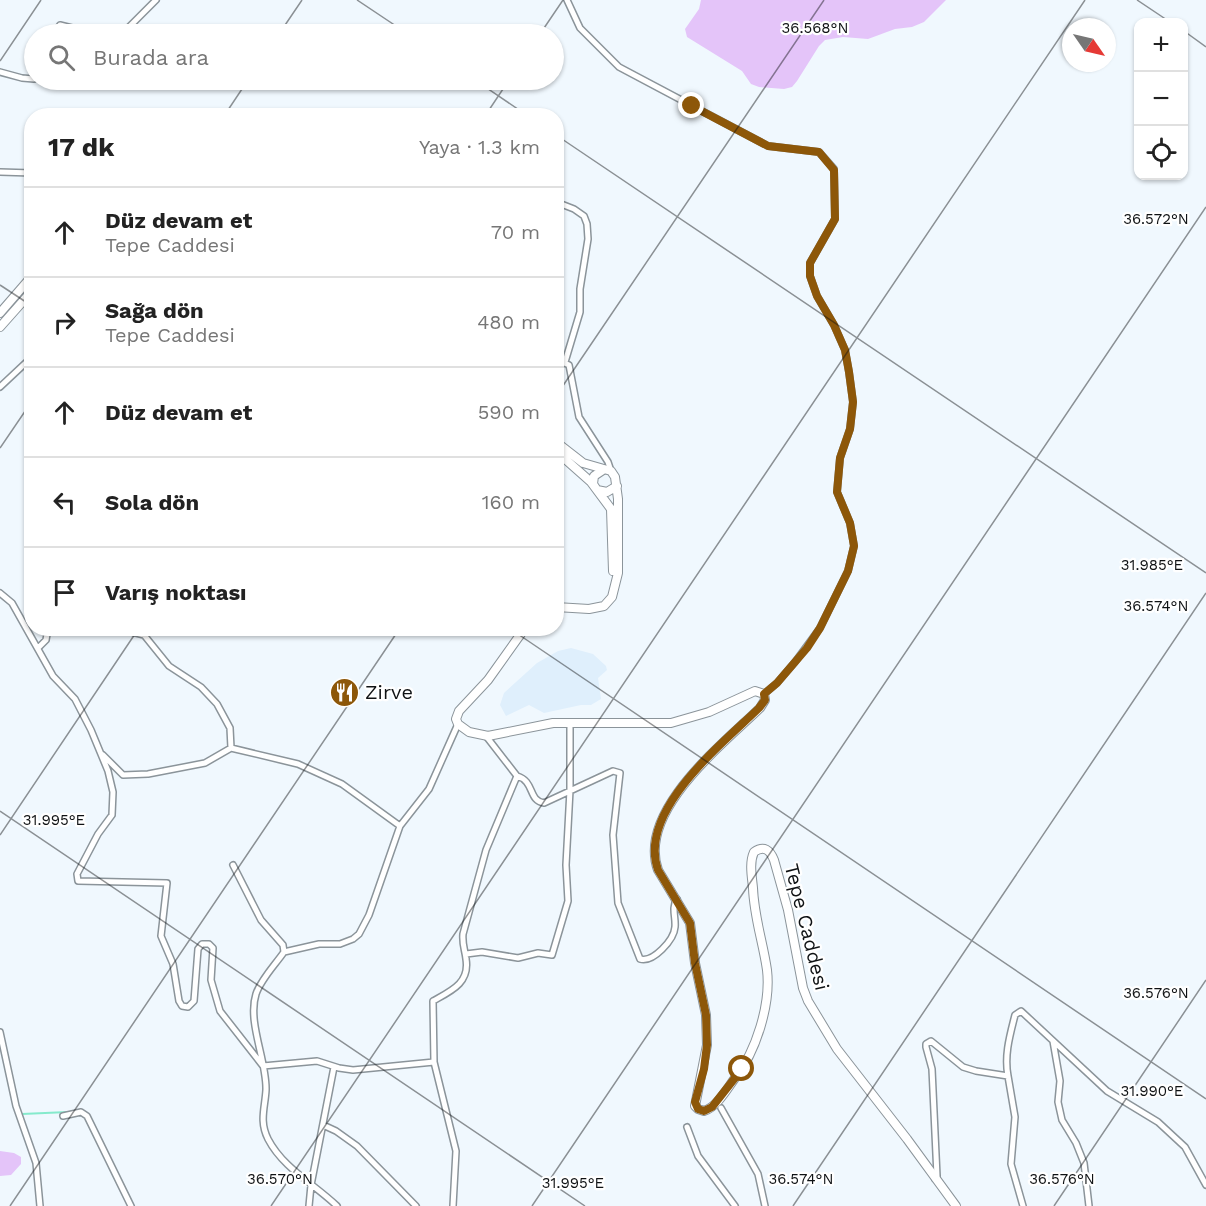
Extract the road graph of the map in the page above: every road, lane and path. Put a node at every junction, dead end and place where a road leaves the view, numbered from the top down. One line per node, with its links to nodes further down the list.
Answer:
1 (156, 0): 3 (street)
2 (567, 0): 30 (street)
3 (132, 24)
4 (0, 72): 5 (street)
5 (24, 78)
6 (0, 172): 7 (street)
7 (24, 173)
8 (564, 205): 13 (street)
9 (24, 285): 11 (street)
10 (24, 300): 12 (street)
11 (0, 313)
12 (0, 327)
13 (566, 362): 18 (street)
14 (24, 364): 15 (street)
15 (0, 387)
16 (564, 448): 18 (street)
17 (564, 458): 20 (street)
18 (607, 470): 19 (street); 20 (street)
19 (617, 486): 20 (street); 21 (street)
20 (597, 490): 21 (street)
21 (614, 590): 23 (street)
22 (0, 593): 24 (street)
23 (564, 607)
24 (24, 625)
25 (31, 636): 29 (street)
26 (47, 636): 29 (street)
27 (145, 636): 34 (street)
28 (519, 636): 32 (street)
29 (39, 647): 35 (street)
30 (764, 694): 31 (street); 40 (street, Tepe Caddesi)
31 (570, 722): 33 (street); 37 (street)
32 (458, 724): 33 (street); 38 (street)
33 (486, 736): 36 (street)
34 (231, 748): 35 (street); 38 (street)
35 (100, 752): 46 (street)
36 (517, 776): 37 (street); 42 (street)
37 (570, 790): 40 (street); 42 (street)
38 (400, 826): 41 (street)
39 (233, 865): 41 (street)
40 (677, 899): 53 (street, Tepe Caddesi)
41 (284, 952): 46 (street)
42 (466, 954): 45 (street)
43 (0, 1032): 56 (street)
44 (1053, 1041): 48 (street); 55 (street); 66 (street)
45 (434, 1062): 47 (street); 61 (street)
46 (263, 1066): 47 (street); 54 (street)
47 (334, 1067): 51 (street)
48 (1008, 1076): 53 (street); 65 (street)
49 (721, 1108): 63 (street)
50 (63, 1116): 57 (street)
51 (323, 1125): 54 (street); 60 (street)
52 (687, 1127): 62 (street)
53 (935, 1179): 64 (street, Tepe Caddesi)
54 (311, 1185): 58 (street); 59 (street)
55 (1206, 1185)
56 (40, 1206)
57 (131, 1206)
58 (309, 1206)
59 (337, 1206)
60 (416, 1206)
61 (453, 1206)
62 (735, 1206)
63 (765, 1206)
64 (956, 1206)
65 (1023, 1206)
66 (1089, 1206)

